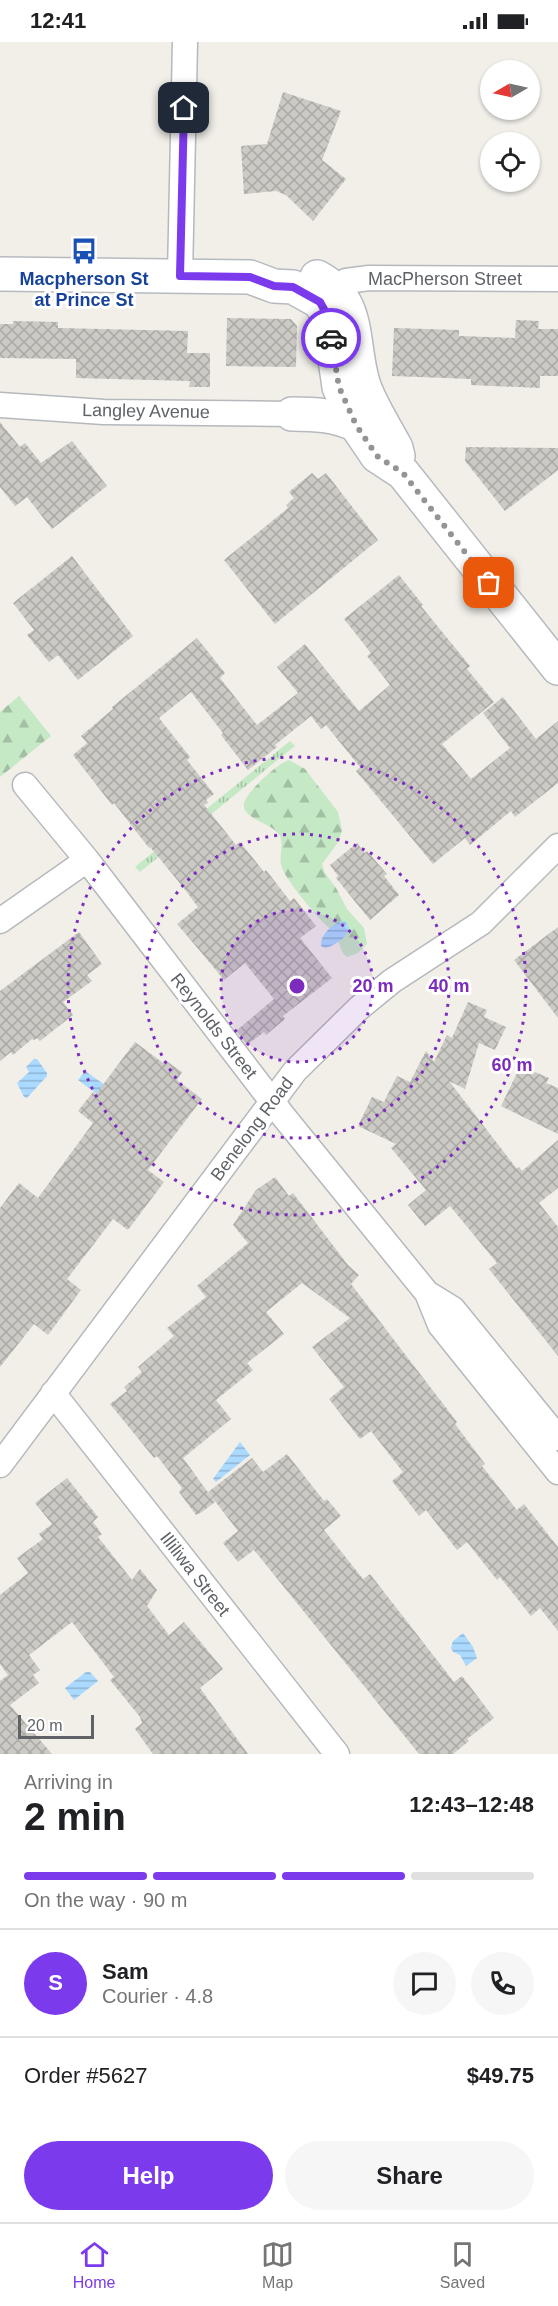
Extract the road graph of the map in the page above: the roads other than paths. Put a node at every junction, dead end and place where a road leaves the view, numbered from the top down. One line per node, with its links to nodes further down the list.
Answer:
1 (185, 42): 3 (street)
2 (0, 274): 3 (main road)
3 (180, 276): 4 (main road)
4 (250, 277): 6 (main road); 9 (main road)
5 (558, 279): 6 (street, MacPherson Street)
6 (336, 290): 10 (main road)
7 (0, 405): 8 (street, Langley Avenue)
8 (292, 414): 9 (main road)
9 (356, 425): 10 (main road)
10 (403, 473): 11 (main road)
11 (558, 668)
12 (25, 785): 14 (street, Reynolds Street)
13 (558, 846): 16 (street, Benelong Road)
14 (87, 860): 15 (street); 16 (street, Reynolds Street)
15 (0, 921)
16 (273, 1101): 17 (street, Reynolds Street); 18 (street, Benelong Road)
17 (427, 1293): 19 (street, Reynolds Street); 21 (street, Reynolds Street)
18 (53, 1393): 20 (street, Benelong Road); 22 (street, Illiliwa Street)
19 (558, 1438)
20 (0, 1465)
21 (558, 1472)
22 (337, 1754)

